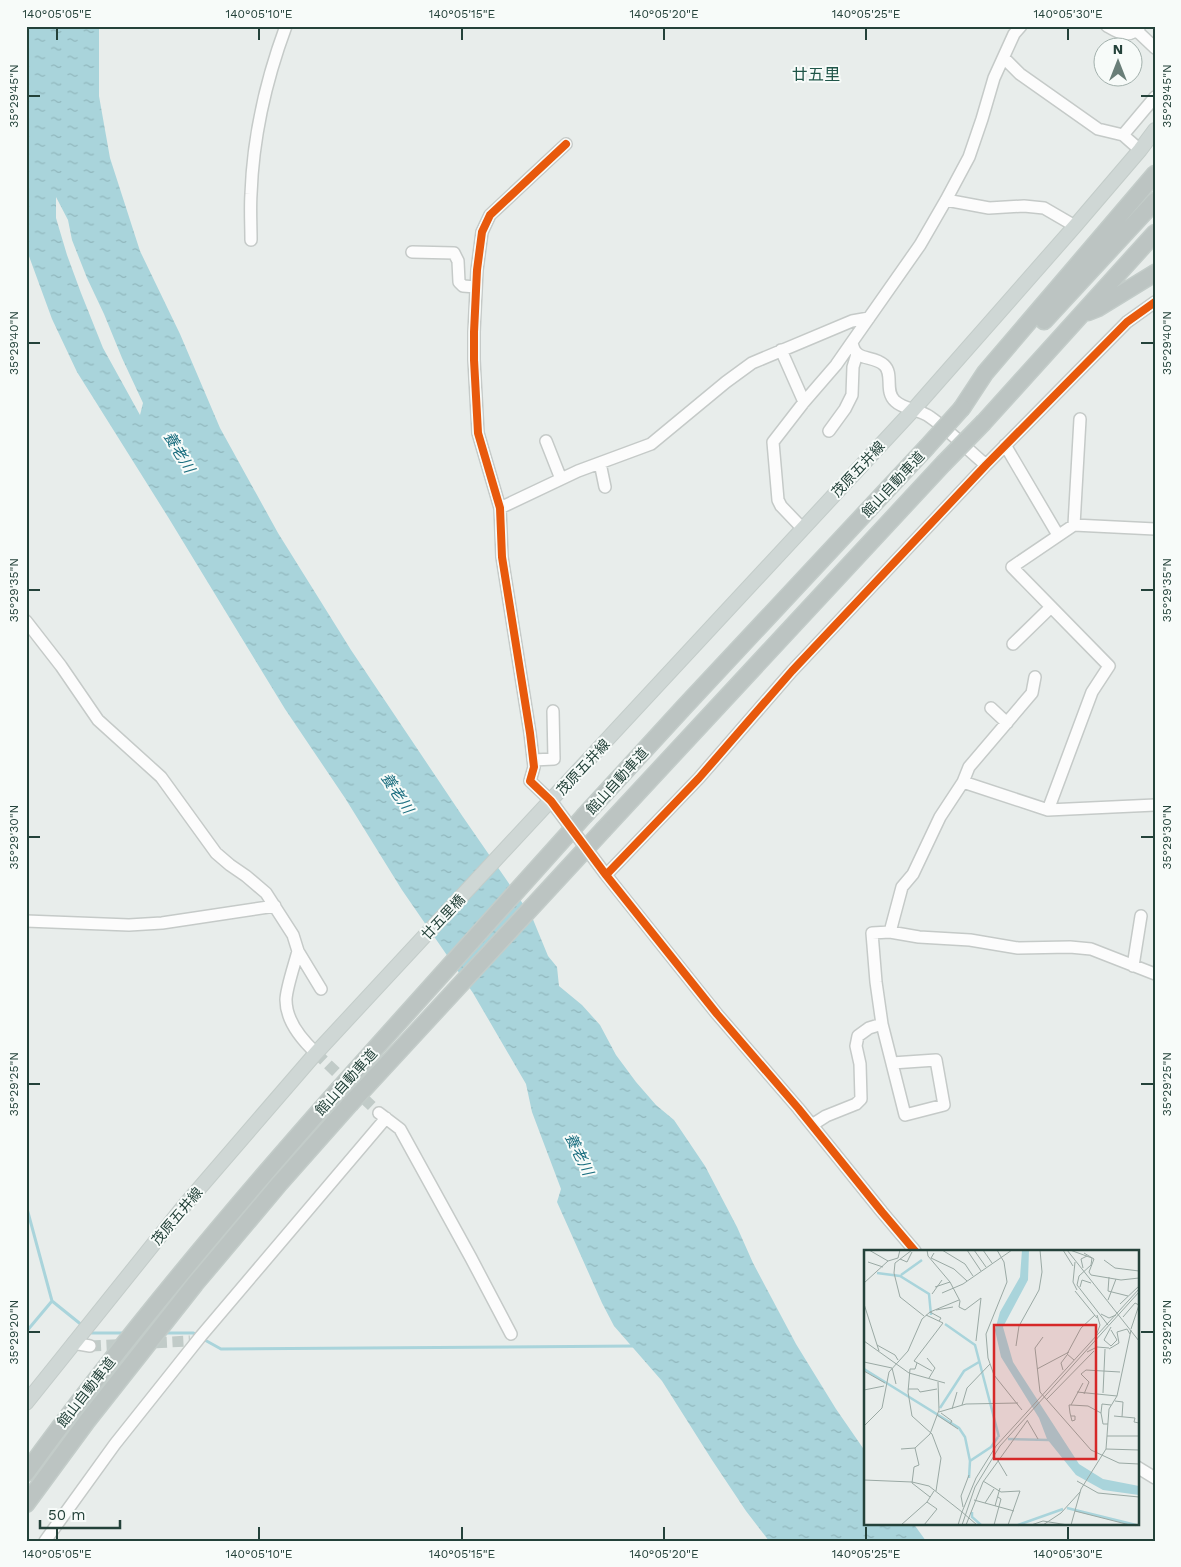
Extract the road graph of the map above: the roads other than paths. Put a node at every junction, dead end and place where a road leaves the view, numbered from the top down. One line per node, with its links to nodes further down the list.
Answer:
1 (286, 26): 17 (street)
2 (1021, 26): 6 (street)
3 (1107, 26): 4 (street)
4 (1138, 28): 5 (street)
5 (1155, 48)
6 (1004, 58): 9 (street); 13 (street)
7 (1155, 97): 9 (street)
8 (1155, 130): 11 (main road, 茂原五井線)
9 (1123, 135): 11 (street)
10 (566, 144): 20 (street)
11 (1140, 150): 15 (main road, 茂原五井線)
12 (1155, 174): 28 (highway)
13 (946, 200): 15 (street); 23 (street)
14 (1155, 201): 28 (highway, 館山自動車道)
15 (1075, 226): 29 (main road, 茂原五井線)
16 (1155, 233): 22 (highway, 館山自動車道)
17 (252, 240)
18 (412, 252): 20 (street)
19 (1155, 273): 22 (highway)
20 (476, 287): 38 (street)
21 (1155, 302): 33 (street)
22 (1079, 316): 77 (highway, 館山自動車道, bridge)
23 (869, 318): 24 (street); 25 (street)
24 (852, 342): 26 (street); 27 (street)
25 (781, 350): 27 (street); 34 (street)
26 (857, 354): 29 (street); 31 (street)
27 (804, 402): 40 (street)
28 (962, 408): 75 (highway, 館山自動車道, bridge)
29 (914, 409): 35 (street); 40 (main road, 茂原五井線)
30 (1080, 419): 39 (street)
31 (829, 431)
32 (546, 441): 36 (street)
33 (1005, 446): 35 (street); 42 (street)
34 (600, 463): 36 (street); 37 (street)
35 (986, 465): 55 (street)
36 (561, 479): 38 (street)
37 (605, 486)
38 (500, 508): 50 (street)
39 (1074, 525): 41 (street); 42 (street)
40 (803, 528): 52 (main road, 茂原五井線)
41 (1155, 529)
42 (1058, 536): 43 (street)
43 (1051, 607): 45 (street); 54 (street)
44 (26, 621): 56 (street)
45 (1013, 644)
46 (1035, 678): 49 (street)
47 (990, 708): 49 (street)
48 (553, 710): 50 (street)
49 (1007, 723): 51 (street)
50 (533, 760): 52 (street)
51 (963, 782): 54 (street); 59 (street)
52 (551, 801): 55 (street); 65 (main road, 廿五里橋)
53 (1155, 805): 54 (street)
54 (1048, 810)
55 (606, 875): 68 (street)
56 (275, 906): 58 (street); 60 (street)
57 (1141, 916): 61 (street)
58 (26, 921)
59 (890, 932): 61 (street); 64 (street)
60 (298, 951): 63 (street); 66 (street)
61 (1133, 966): 62 (street)
62 (1155, 974)
63 (321, 989)
64 (882, 1024): 67 (street); 68 (street)
65 (334, 1034): 66 (main road, 茂原五井線)
66 (316, 1053): 71 (main road, 茂原五井線)
67 (892, 1063): 67 (street)
68 (812, 1125): 69 (street)
69 (914, 1250)
70 (511, 1334): 78 (street)
71 (74, 1343): 72 (street); 73 (main road, 茂原五井線)
72 (90, 1346)
73 (26, 1403)
74 (1138, 1468): 76 (street)
75 (26, 1473)
76 (1155, 1478)
77 (26, 1504)
78 (45, 1541)

